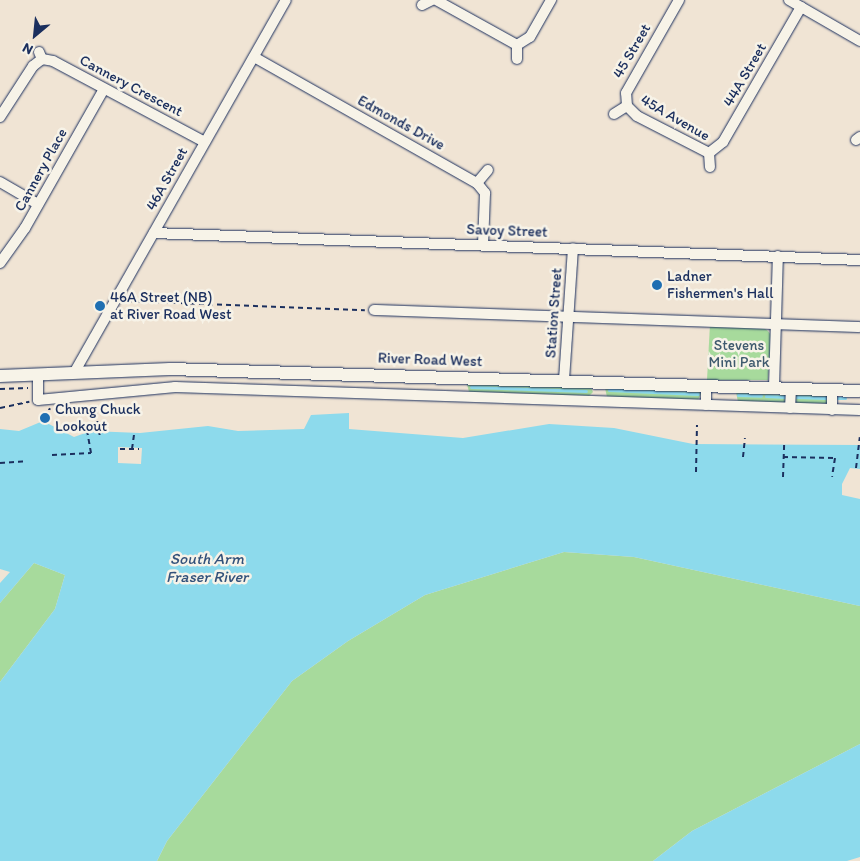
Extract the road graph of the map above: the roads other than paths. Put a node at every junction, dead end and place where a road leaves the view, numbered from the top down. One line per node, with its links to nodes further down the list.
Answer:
1 (286, 0): 9 (street, 46A Street)
2 (436, 0): 8 (street)
3 (551, 0): 8 (street)
4 (679, 0): 12 (street, 45 Street)
5 (789, 0): 6 (street)
6 (801, 7): 7 (street); 16 (street, 44A Street)
7 (860, 41)
8 (517, 45): 10 (street)
9 (254, 57): 15 (street, 46A Street); 20 (street, Edmonds Drive)
10 (517, 59)
11 (104, 89): 14 (street, Cannery Crescent); 15 (street, Cannery Crescent); 21 (street, Cannery Place)
12 (627, 106): 13 (street); 16 (street, 45A Avenue)
13 (614, 114)
14 (0, 117)
15 (205, 142): 22 (street, 46A Street)
16 (710, 153): 17 (street)
17 (710, 167)
18 (488, 170): 20 (street)
19 (0, 182): 21 (street)
20 (477, 182): 23 (street)
21 (38, 204): 27 (street, Cannery Place)
22 (154, 233): 23 (street, Savoy Street); 32 (street, 46A Street)
23 (483, 245): 24 (street, Savoy Street)
24 (573, 248): 25 (street, Savoy Street); 29 (street, Station Street)
25 (778, 256): 26 (street, Savoy Street); 30 (street)
26 (860, 260)
27 (0, 263)
28 (374, 310): 29 (street)
29 (569, 317): 30 (street); 34 (street, Station Street)
30 (776, 324): 31 (street); 39 (street)
31 (860, 327)
32 (74, 373): 34 (main road, River Road West); 35 (main road, River Road West)
33 (0, 376): 35 (main road, River Road West)
34 (564, 380): 36 (main road, River Road West)
35 (38, 381): 43 (street)
36 (599, 381): 37 (main road, River Road West); 43 (street)
37 (706, 385): 38 (main road, River Road West); 44 (street)
38 (733, 386): 39 (main road, River Road West); 45 (street)
39 (774, 387): 40 (main road, River Road West)
40 (791, 388): 41 (main road, River Road West); 46 (street)
41 (832, 390): 42 (main road, River Road West); 48 (street)
42 (859, 391): 47 (street)
43 (599, 401): 44 (street)
44 (706, 405): 45 (street)
45 (732, 405): 46 (street)
46 (790, 408): 48 (street)
47 (859, 409): 48 (street)
48 (832, 410)

